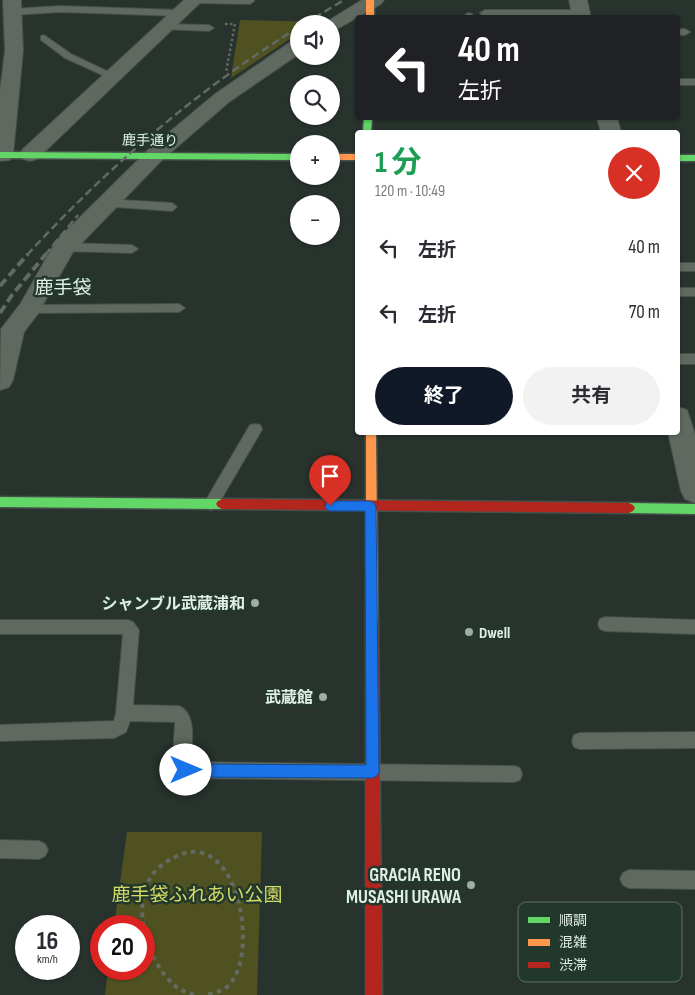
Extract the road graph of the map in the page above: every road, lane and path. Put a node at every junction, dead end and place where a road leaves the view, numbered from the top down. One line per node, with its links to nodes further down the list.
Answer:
1 (250, 2): 2 (lane)
2 (189, 4): 4 (lane); 9 (street)
3 (371, 5): 7 (street)
4 (12, 6): 17 (street)
5 (580, 10): 6 (lane)
6 (485, 13)
7 (340, 20)
8 (213, 26): 9 (lane); 15 (path)
9 (164, 27): 12 (street)
10 (44, 38): 12 (lane)
11 (290, 51): 15 (street)
12 (112, 76): 16 (street)
13 (680, 82): 14 (lane)
14 (695, 82)
15 (222, 98): 18 (street)
16 (30, 154): 17 (street, 鹿手通り); 18 (street, 鹿手通り)
17 (1, 155)
18 (155, 155): 19 (street, 鹿手通り); 24 (street)
19 (290, 156)
20 (340, 157): 21 (street)
21 (355, 157)
22 (680, 158): 23 (street)
23 (695, 158)
24 (105, 204): 25 (lane); 26 (street)
25 (172, 207)
26 (64, 247): 27 (lane); 33 (street)
27 (132, 249)
28 (680, 267): 29 (lane)
29 (695, 267)
30 (680, 292): 31 (lane)
31 (695, 292)
32 (179, 308): 33 (lane)
33 (30, 309): 36 (street)
34 (680, 359): 35 (lane)
35 (695, 359)
36 (0, 380)
37 (680, 425): 40 (street)
38 (255, 429): 42 (lane)
39 (371, 435): 43 (street)
40 (695, 491)
41 (0, 502): 42 (street)
42 (211, 504): 43 (street)
43 (370, 506): 44 (street); 52 (street)
44 (695, 509)
45 (606, 624): 47 (lane)
46 (0, 627): 48 (lane)
47 (695, 627)
48 (124, 713): 49 (lane); 52 (lane)
49 (0, 732)
50 (695, 740): 51 (lane)
51 (580, 741)
52 (372, 772): 53 (lane); 60 (street)
53 (514, 774)
54 (0, 850): 55 (lane)
55 (39, 850)
56 (629, 879): 57 (lane)
57 (695, 880)
58 (194, 995): 59 (path)
59 (206, 995)
60 (374, 995)

